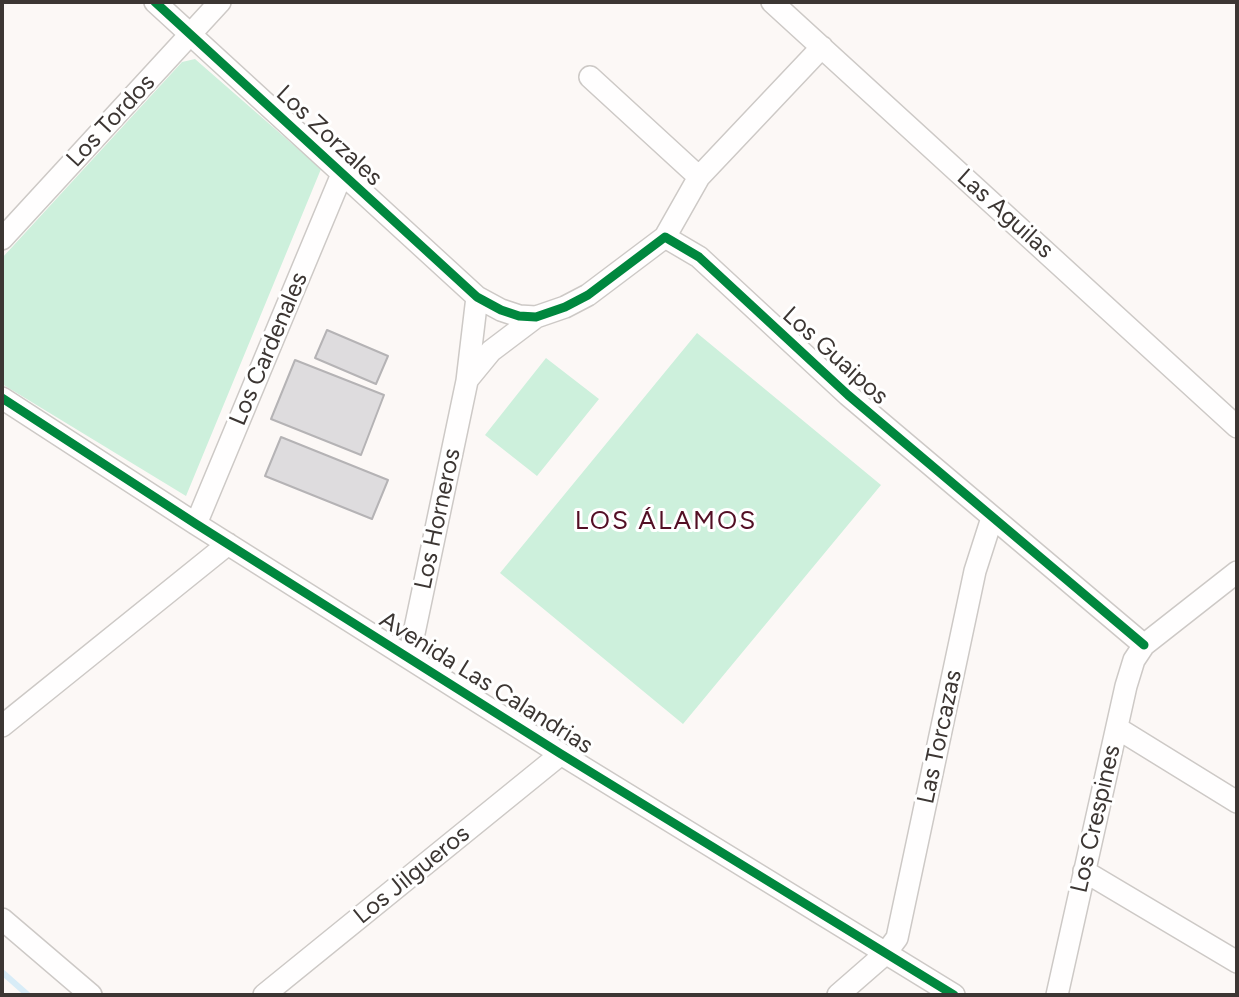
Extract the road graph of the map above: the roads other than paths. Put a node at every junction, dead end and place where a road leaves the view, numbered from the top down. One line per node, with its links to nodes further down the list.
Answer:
1 (155, 2): 4 (street, Los Zorzales)
2 (220, 2): 4 (street, Los Tordos)
3 (772, 2): 5 (street, Las Aguilas)
4 (191, 34): 7 (street, Los Zorzales); 10 (street, Los Tordos)
5 (822, 47): 8 (street); 15 (street, Las Aguilas)
6 (590, 77): 8 (street)
7 (342, 174): 11 (street, Los Zorzales); 17 (street, Los Cardenales)
8 (699, 177): 9 (street)
9 (665, 237): 12 (street); 16 (street, Los Guaipos)
10 (2, 239)
11 (477, 297): 12 (street); 13 (street, Los Horneros)
12 (536, 317): 13 (street, Los Horneros)
13 (467, 381): 21 (street, Los Horneros)
14 (2, 398): 17 (street, Avenida Las Calandrias)
15 (1237, 427)
16 (992, 518): 20 (street, Los Guaipos); 28 (street, Las Torcazas)
17 (196, 524): 18 (street, Avenida Las Calandrias)
18 (229, 544): 21 (street, Avenida Las Calandrias); 22 (street)
19 (1237, 572): 20 (street)
20 (1144, 645): 23 (street, Los Crespines)
21 (409, 657): 24 (street, Avenida Las Calandrias)
22 (2, 726)
23 (1117, 728): 25 (street); 26 (street, Los Crespines)
24 (561, 754): 28 (street, Avenida Las Calandrias); 31 (street, Los Jilgueros)
25 (1237, 802)
26 (1084, 871): 29 (street); 34 (street, Los Crespines)
27 (2, 919): 30 (street)
28 (885, 954): 32 (street); 33 (street, Avenida Las Calandrias)
29 (1237, 962)
30 (91, 995)
31 (264, 995)
32 (838, 995)
33 (954, 995)
34 (1057, 995)

